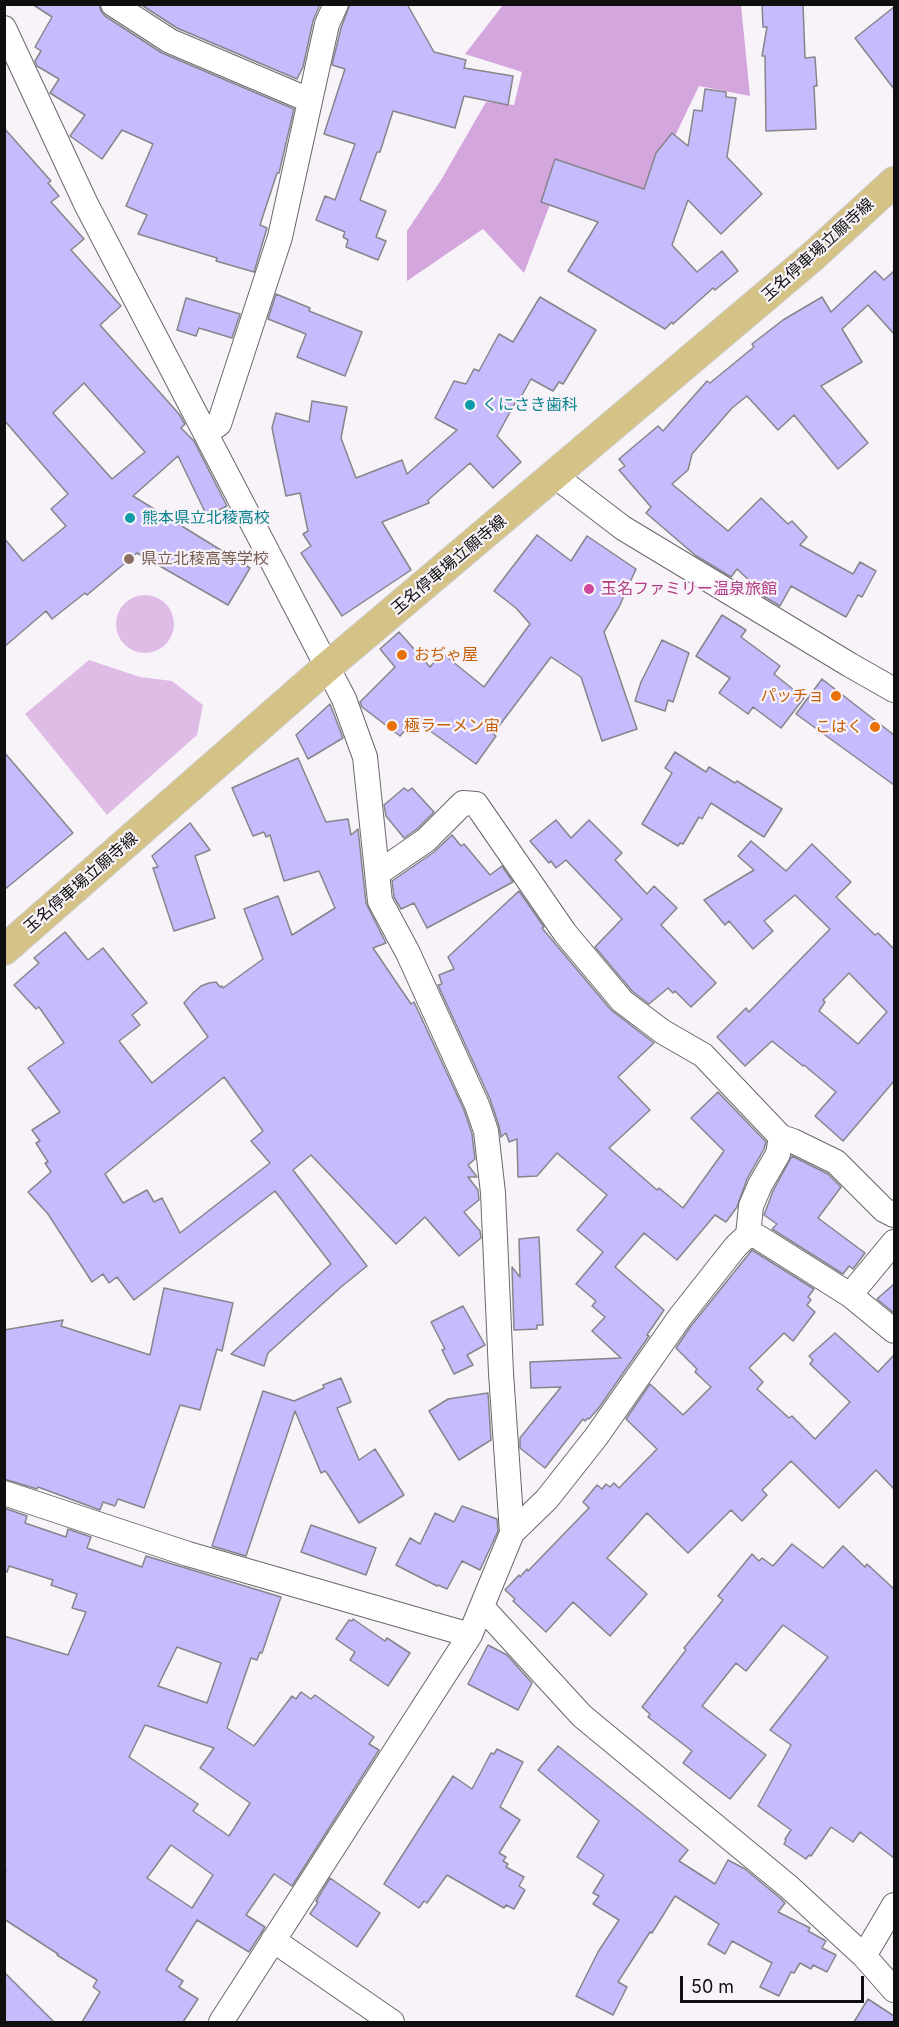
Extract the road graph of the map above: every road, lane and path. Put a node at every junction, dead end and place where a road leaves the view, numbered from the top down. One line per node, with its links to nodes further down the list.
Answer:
1 (113, 4): 4 (street)
2 (336, 4): 4 (street)
3 (4, 28): 6 (street)
4 (309, 100): 6 (street)
5 (894, 182): 7 (main road, 玉名停車場立願寺線)
6 (206, 433): 8 (street)
7 (555, 476): 8 (main road, 玉名停車場立願寺線); 9 (street)
8 (327, 667): 10 (street); 11 (main road, 玉名停車場立願寺線)
9 (894, 690)
10 (378, 873): 12 (street); 19 (street)
11 (4, 950)
12 (781, 1137): 13 (street); 14 (street)
13 (894, 1215)
14 (748, 1235): 16 (street); 19 (street)
15 (894, 1242): 16 (street)
16 (850, 1295): 17 (street)
17 (894, 1331)
18 (4, 1493): 21 (street)
19 (512, 1533): 20 (street)
20 (482, 1607): 21 (street); 24 (street)
21 (470, 1635): 23 (street)
22 (894, 1905): 24 (street)
23 (273, 1940): 26 (street); 27 (street)
24 (864, 1956): 25 (street)
25 (894, 1990)
26 (221, 2022)
27 (392, 2022)

